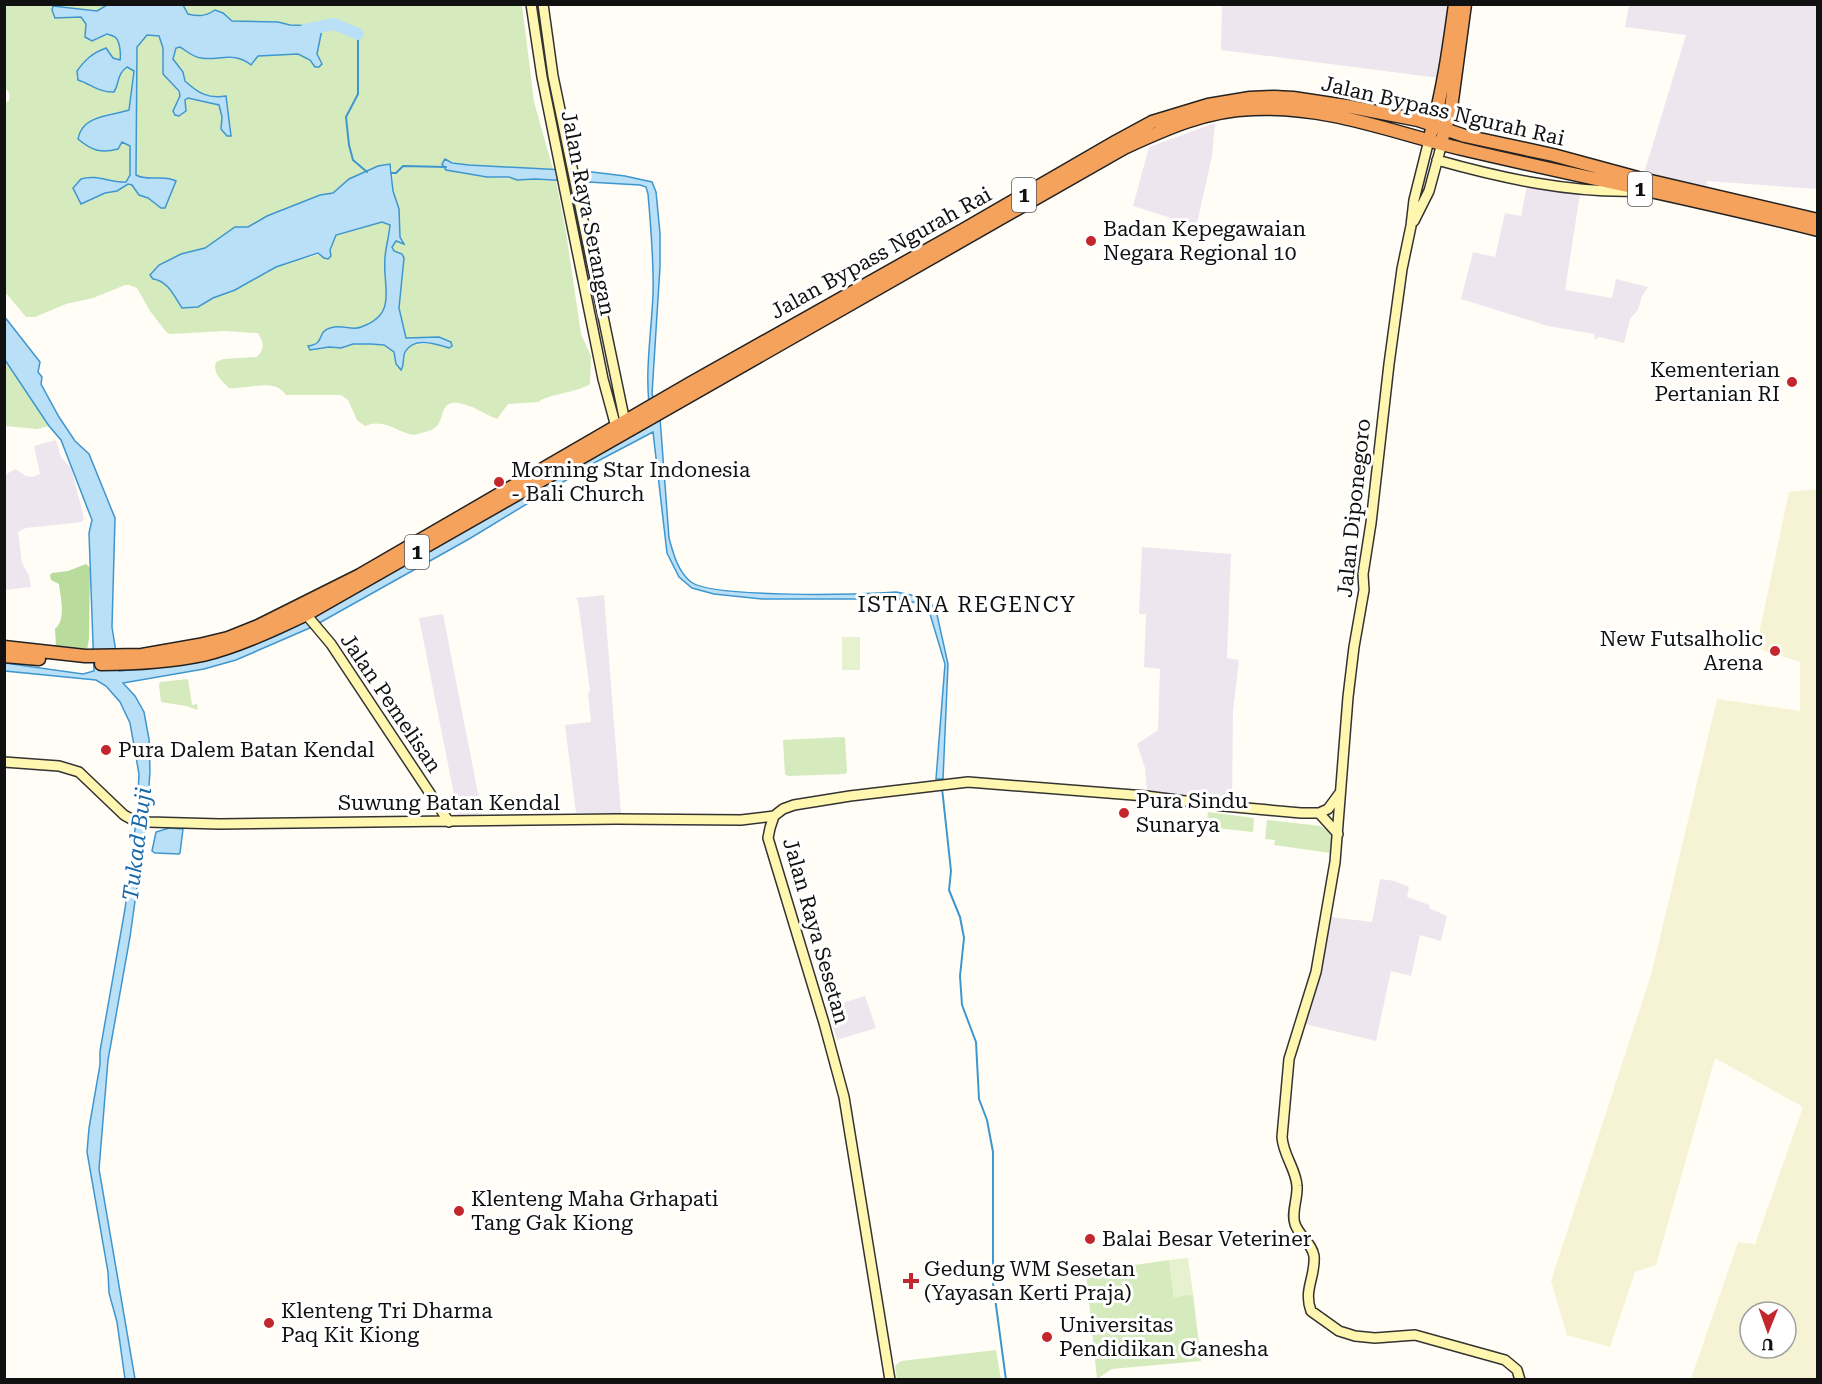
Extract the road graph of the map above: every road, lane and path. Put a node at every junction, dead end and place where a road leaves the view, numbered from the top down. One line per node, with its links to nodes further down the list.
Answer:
1 (531, 4): 14 (street, Jalan Raya Serangan)
2 (543, 4): 14 (street, Jalan Raya Serangan)
3 (1455, 4): 5 (highway)
4 (1465, 4): 5 (highway)
5 (1439, 128): 6 (highway); 9 (highway, Jalan Bypass Ngurah Rai / 1); 12 (highway, Jalan Bypass Ngurah Rai / 1)
6 (1435, 142): 7 (street, Jalan Diponegoro); 8 (highway, Jalan Bypass Ngurah Rai / 1); 10 (street, Jalan Diponegoro); 12 (highway, Jalan Bypass Ngurah Rai / 1)
7 (1437, 160): 8 (street); 10 (street, Jalan Diponegoro)
8 (1647, 190): 11 (highway, Jalan Bypass Ngurah Rai / 1)
9 (1818, 220)
10 (1411, 226): 21 (street, Jalan Diponegoro)
11 (1818, 230)
12 (965, 234): 13 (highway, Jalan Bypass Ngurah Rai / 1)
13 (647, 415): 14 (highway, Jalan Bypass Ngurah Rai / 1); 15 (highway, Jalan Bypass Ngurah Rai / 1)
14 (621, 425): 15 (highway, Jalan Bypass Ngurah Rai / 1)
15 (551, 470): 16 (highway, Jalan Bypass Ngurah Rai / 1)
16 (305, 613): 19 (highway, Jalan Bypass Ngurah Rai / 1); 25 (street, Jalan Pemelisan)
17 (4, 647): 19 (highway, Jalan Bypass Ngurah Rai / 1)
18 (4, 656): 19 (highway, Jalan Bypass Ngurah Rai / 1)
19 (85, 660)
20 (4, 762): 25 (street, Suwung Batan Kendal)
21 (1339, 794): 22 (street); 26 (street, Jalan Diponegoro)
22 (1319, 813): 23 (street, Jalan Raya Sesetan); 26 (street)
23 (774, 816): 24 (street, Suwung Batan Kendal); 27 (street, Jalan Raya Sesetan)
24 (750, 820): 25 (street, Suwung Batan Kendal); 27 (street)
25 (449, 822)
26 (1338, 834): 29 (street, Jalan Diponegoro)
27 (768, 838): 28 (street, Jalan Raya Sesetan)
28 (890, 1380)
29 (1520, 1380)

